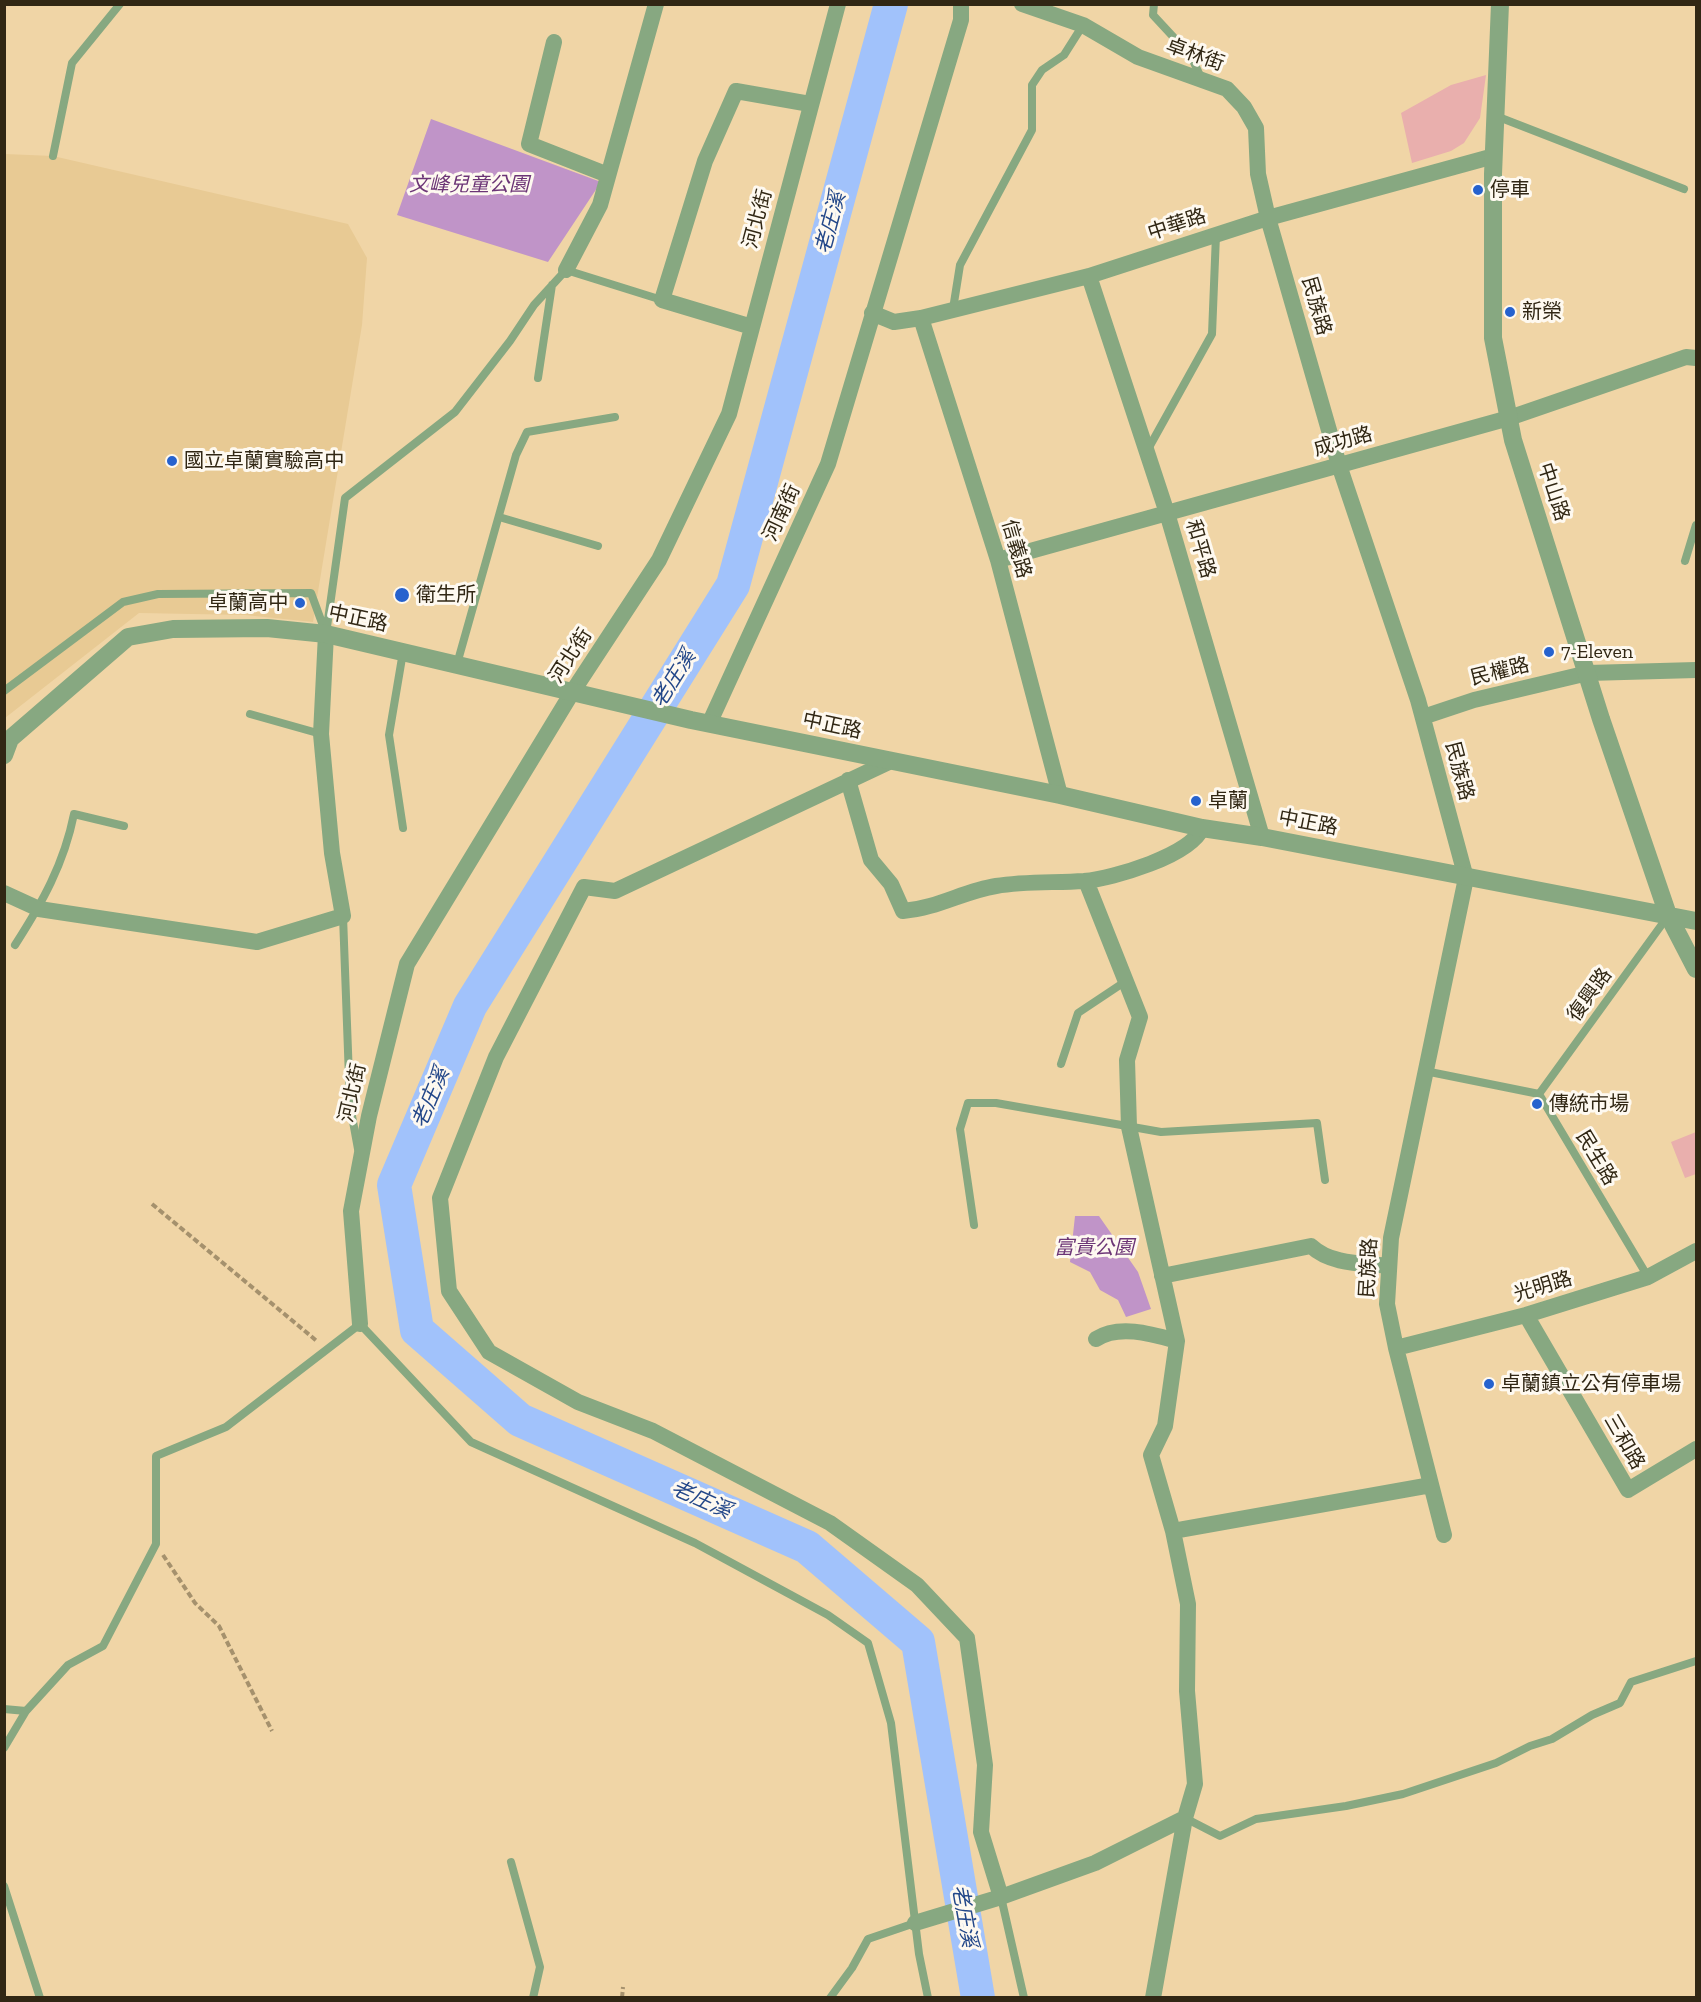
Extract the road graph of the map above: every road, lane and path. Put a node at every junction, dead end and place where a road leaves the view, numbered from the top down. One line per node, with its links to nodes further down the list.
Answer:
1 (120, 4): 13 (lane)
2 (656, 4): 15 (street)
3 (838, 4): 11 (street, 河北街)
4 (962, 4): 24 (street, 河南街)
5 (1022, 4): 8 (street, 卓林街)
6 (1154, 4): 10 (lane)
7 (1500, 4): 12 (street, 中山路)
8 (1083, 25): 10 (street, 卓林街); 23 (lane)
9 (554, 42): 15 (street)
10 (1203, 80): 17 (street, 卓林街)
11 (810, 104): 22 (street); 26 (street, 河北街)
12 (1496, 116): 14 (street, 中山路); 16 (lane)
13 (53, 156)
14 (1494, 156): 17 (street, 中華路); 30 (street, 中山路)
15 (608, 174): 19 (street)
16 (1684, 189)
17 (1268, 218): 18 (street, 中華路); 32 (street, 民族路)
18 (1216, 234): 20 (street, 中華路); 31 (lane)
19 (566, 270): 21 (lane); 22 (lane)
20 (1089, 276): 23 (street, 中華路); 31 (street, 和平路)
21 (552, 285): 28 (lane); 39 (lane)
22 (662, 300): 26 (street)
23 (953, 309): 25 (street, 中華路)
24 (872, 313): 25 (street, 中華路); 48 (street, 河南街)
25 (921, 318): 37 (street, 信義路)
26 (752, 327): 45 (street, 河北街)
27 (1696, 358): 30 (street, 成功路)
28 (538, 378)
29 (615, 417): 34 (lane)
30 (1509, 418): 32 (street, 成功路); 43 (street, 中山路)
31 (1147, 452): 33 (street, 和平路)
32 (1339, 465): 33 (street, 成功路); 47 (street, 民族路)
33 (1167, 513): 37 (street, 成功路); 57 (street, 和平路)
34 (499, 517): 36 (lane); 41 (lane)
35 (1696, 525): 38 (lane)
36 (598, 546)
37 (998, 560): 53 (street, 信義路)
38 (1685, 561)
39 (326, 634): 40 (street, 中正路); 44 (lane); 49 (street); 50 (street, 中正路)
40 (403, 652): 41 (street, 中正路); 55 (lane)
41 (457, 664): 45 (street, 中正路)
42 (1696, 670): 43 (street, 民權路)
43 (1588, 673): 47 (street, 民權路); 62 (street, 中山路)
44 (4, 691)
45 (573, 691): 48 (street, 中正路); 72 (street, 河北街)
46 (250, 714): 49 (lane)
47 (1423, 717): 58 (street, 民族路)
48 (700, 722): 51 (street, 中正路)
49 (321, 734): 63 (street)
50 (4, 755)
51 (891, 761): 52 (street); 53 (street, 中正路)
52 (848, 780): 59 (street); 99 (street)
53 (1060, 795): 56 (street, 中正路)
54 (124, 826): 61 (lane)
55 (403, 828)
56 (1202, 828): 57 (street, 中正路); 59 (street)
57 (1262, 837): 58 (street, 中正路)
58 (1466, 878): 62 (street, 中正路); 69 (street, 民族路)
59 (1086, 881): 67 (street)
60 (4, 893): 61 (street)
61 (39, 909): 63 (street); 65 (lane)
62 (1668, 915): 64 (street, 中正路); 66 (street, 中山路); 70 (lane, 復興路)
63 (343, 916): 72 (lane)
64 (1696, 921)
65 (15, 945)
66 (1696, 969)
67 (1126, 981): 68 (lane); 71 (street)
68 (1061, 1064)
69 (1425, 1071): 70 (lane); 77 (street, 民族路)
70 (1539, 1095): 79 (lane, 民生路)
71 (1129, 1126): 73 (lane); 75 (lane); 78 (street)
72 (360, 1161): 81 (street, 河北街)
73 (1325, 1180)
74 (152, 1204): 85 (path)
75 (974, 1225)
76 (1696, 1251): 79 (street, 光明路)
77 (1389, 1266): 78 (street); 84 (street, 民族路)
78 (1162, 1276): 83 (street)
79 (1648, 1277): 80 (street, 光明路)
80 (1526, 1315): 84 (street, 光明路); 86 (street, 三和路)
81 (360, 1324): 85 (lane); 100 (lane)
82 (1096, 1339): 83 (street)
83 (1177, 1341): 88 (street)
84 (1396, 1348): 87 (street, 民族路)
85 (327, 1350): 90 (lane)
86 (1696, 1449)
87 (1431, 1485): 88 (street); 89 (street, 民族路)
88 (1173, 1531): 96 (street)
89 (1444, 1535)
90 (156, 1544): 93 (lane); 94 (path)
91 (1696, 1661): 96 (lane)
92 (4, 1709): 93 (lane)
93 (26, 1711): 95 (lane)
94 (272, 1731)
95 (4, 1748)
96 (1185, 1818): 99 (street); 108 (street)
97 (511, 1862): 103 (lane)
98 (4, 1886): 102 (lane)
99 (1001, 1897): 100 (street); 107 (lane)
100 (915, 1923): 105 (lane); 106 (lane)
101 (623, 1987): 104 (path)
102 (40, 1998)
103 (533, 1998)
104 (622, 1998)
105 (830, 1998)
106 (928, 1998)
107 (1024, 1998)
108 (1153, 1998)

